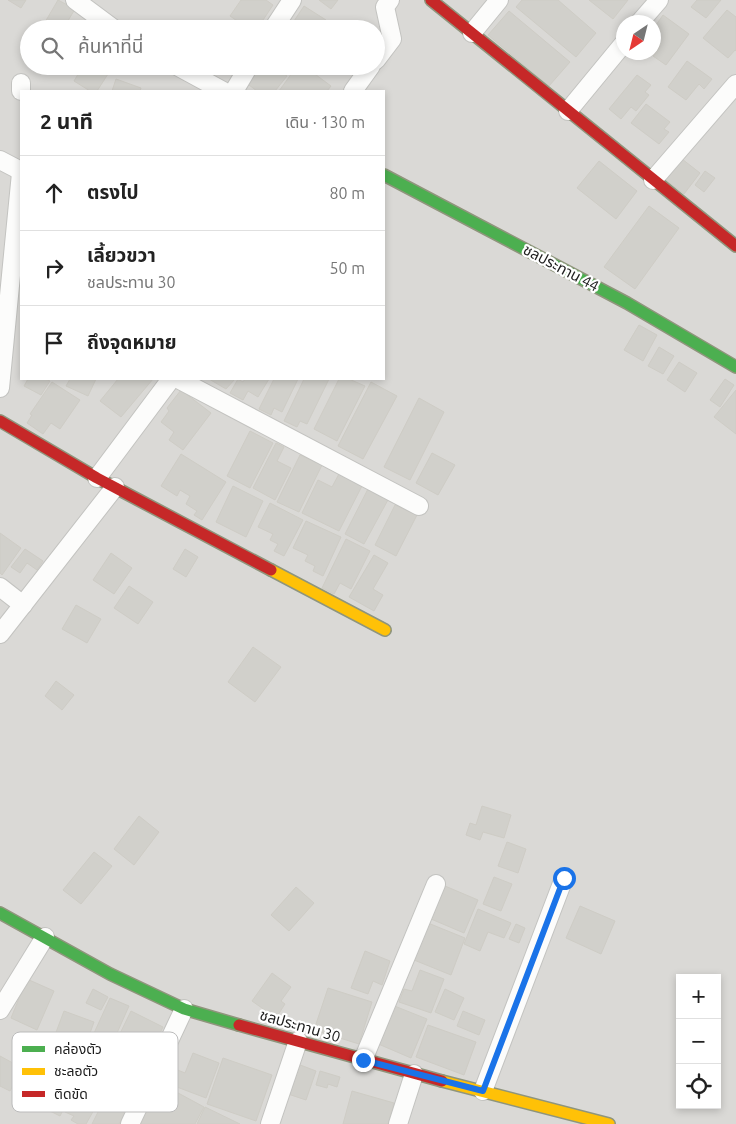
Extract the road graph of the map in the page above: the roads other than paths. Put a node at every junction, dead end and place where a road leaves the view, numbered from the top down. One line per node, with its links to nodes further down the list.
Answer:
1 (75, 0): 8 (street)
2 (292, 0): 9 (street)
3 (390, 0): 11 (street)
4 (431, 0): 10 (street)
5 (499, 0): 10 (street)
6 (659, 0): 7 (street)
7 (646, 15)
8 (102, 20)
9 (279, 20)
10 (472, 33): 20 (street)
11 (385, 48)
12 (616, 53): 20 (street)
13 (194, 75): 17 (street)
14 (244, 75): 18 (street)
15 (365, 75): 19 (street)
16 (736, 84): 24 (street)
17 (221, 90)
18 (235, 90)
19 (354, 90)
20 (568, 111): 24 (street)
21 (0, 160): 22 (street)
22 (20, 171)
23 (385, 176): 28 (street, ชลประทาน 44)
24 (652, 180): 26 (street)
25 (20, 184): 27 (street)
26 (736, 246)
27 (8, 331): 31 (street)
28 (736, 367)
29 (169, 380): 33 (street)
30 (180, 380): 35 (street)
31 (0, 388)
32 (0, 421): 33 (street)
33 (97, 478): 34 (street)
34 (115, 487): 37 (street); 38 (street)
35 (419, 506)
36 (0, 587): 37 (street)
37 (23, 605): 39 (street)
38 (385, 630)
39 (0, 634)
40 (564, 878): 50 (street)
41 (436, 884): 48 (street)
42 (0, 913): 43 (street, ชลประทาน 30)
43 (45, 937): 44 (street, ชลประทาน 30); 45 (street)
44 (184, 1009): 46 (street); 47 (street, ชลประทาน 30)
45 (0, 1010)
46 (173, 1032)
47 (298, 1041): 48 (street, ชลประทาน 30); 53 (street)
48 (363, 1060): 49 (street, ชลประทาน 30)
49 (414, 1074): 50 (street, ชลประทาน 30); 54 (street)
50 (483, 1091): 55 (street, ชลประทาน 30)
51 (136, 1112): 52 (street)
52 (130, 1124)
53 (270, 1124)
54 (398, 1124)
55 (610, 1124)

